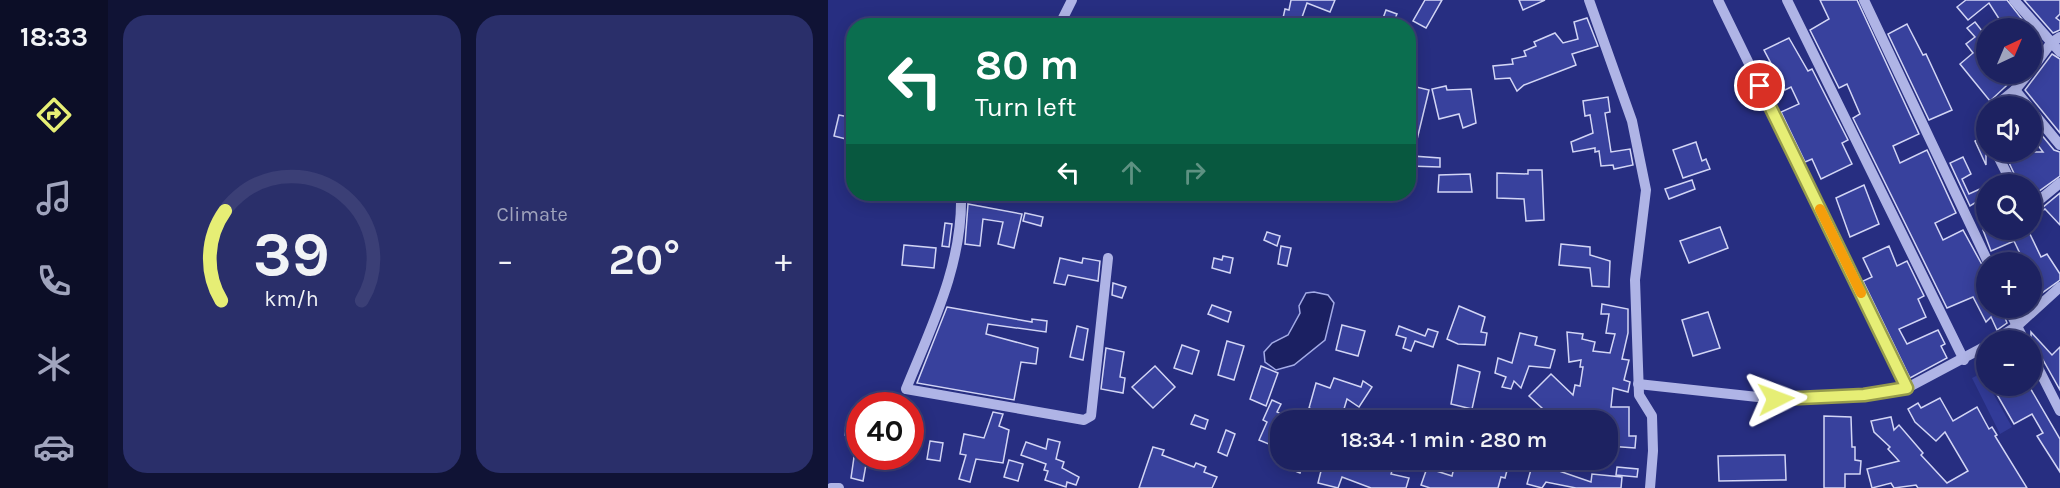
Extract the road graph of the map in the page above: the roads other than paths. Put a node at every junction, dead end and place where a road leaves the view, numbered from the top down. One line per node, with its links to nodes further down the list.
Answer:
1 (1072, 0): 7 (street)
2 (1589, 0): 30 (street)
3 (1718, 0): 31 (street)
4 (1787, 0): 28 (street)
5 (1864, 0): 20 (street)
6 (2014, 0): 8 (street)
7 (1063, 18)
8 (2056, 40): 9 (street); 10 (street)
9 (2060, 52)
10 (2042, 57)
11 (2020, 84): 12 (street)
12 (2015, 90): 13 (street); 14 (street)
13 (2008, 96)
14 (2020, 96)
15 (2042, 123): 16 (street)
16 (2060, 145)
17 (2060, 183): 18 (street)
18 (2042, 198)
19 (961, 201): 21 (street)
20 (1983, 252)
21 (1108, 258)
22 (2060, 287): 24 (street)
23 (2013, 318): 24 (street)
24 (2017, 326): 25 (street); 26 (street)
25 (2011, 330)
26 (2019, 330)
27 (1976, 352): 28 (street)
28 (1964, 360): 31 (street)
29 (2042, 376): 32 (street)
30 (1638, 384): 31 (street); 35 (street)
31 (1907, 388)
32 (2060, 411)
33 (831, 488): 34 (street)
34 (839, 488)
35 (1650, 488)

